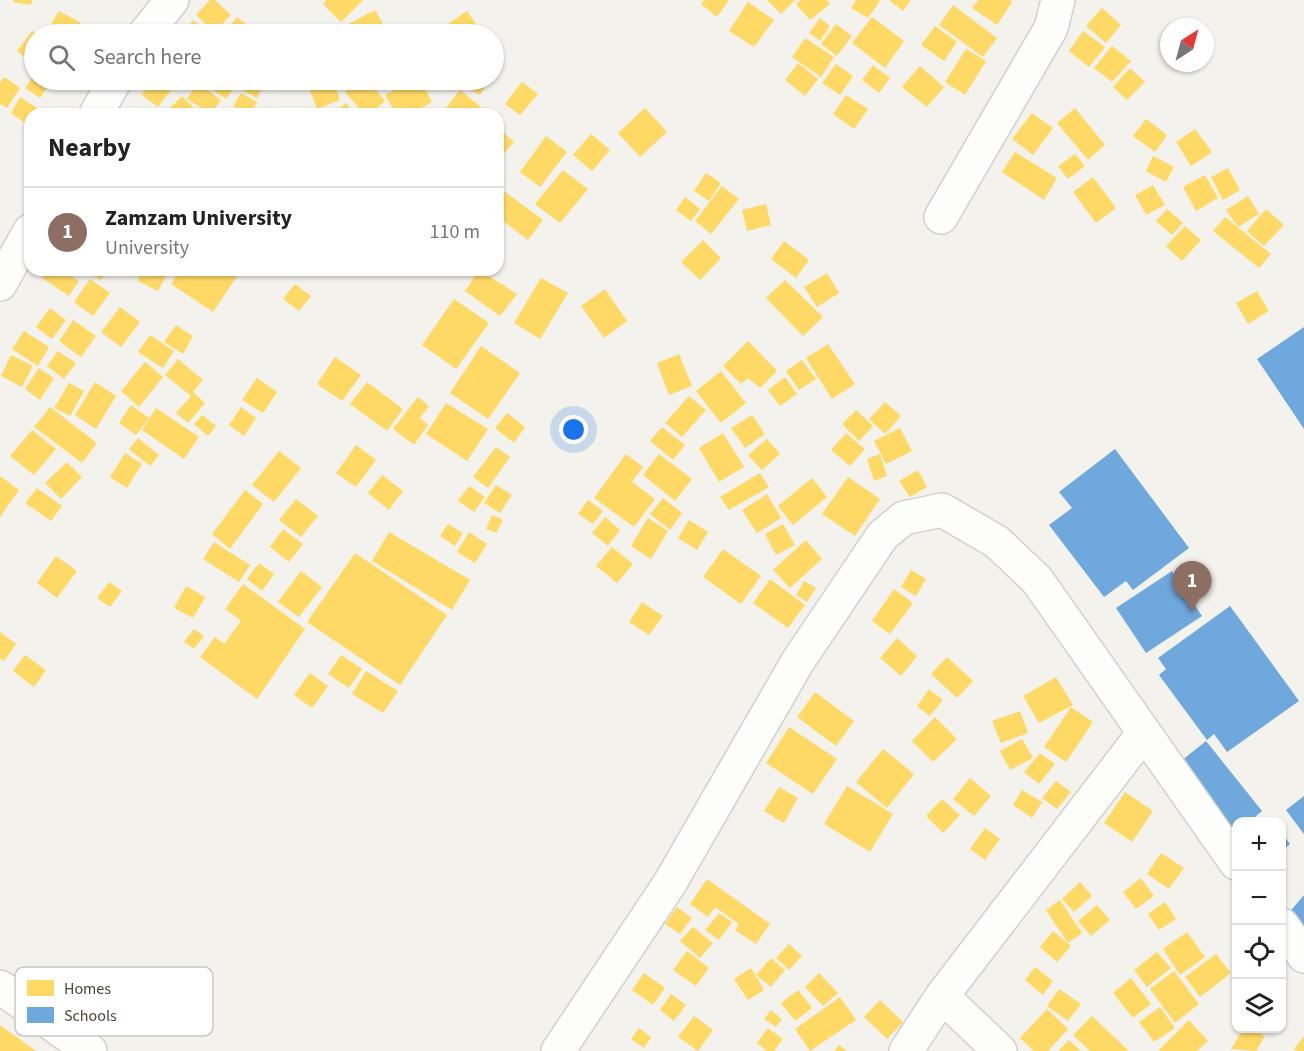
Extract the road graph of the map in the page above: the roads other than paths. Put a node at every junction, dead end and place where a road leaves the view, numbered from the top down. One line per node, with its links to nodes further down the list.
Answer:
1 (172, 0): 3 (street)
2 (1058, 0): 6 (street)
3 (154, 24)
4 (109, 90): 5 (street)
5 (99, 108)
6 (941, 217)
7 (24, 242): 8 (street)
8 (0, 284)
9 (1143, 734): 10 (street); 14 (street); 18 (street)
10 (1232, 857)
11 (1286, 932): 12 (street)
12 (1304, 956)
13 (0, 987): 15 (street)
14 (942, 996): 19 (street); 20 (street)
15 (15, 998)
16 (69, 1036): 17 (street)
17 (90, 1051)
18 (558, 1051)
19 (906, 1051)
20 (1000, 1051)

